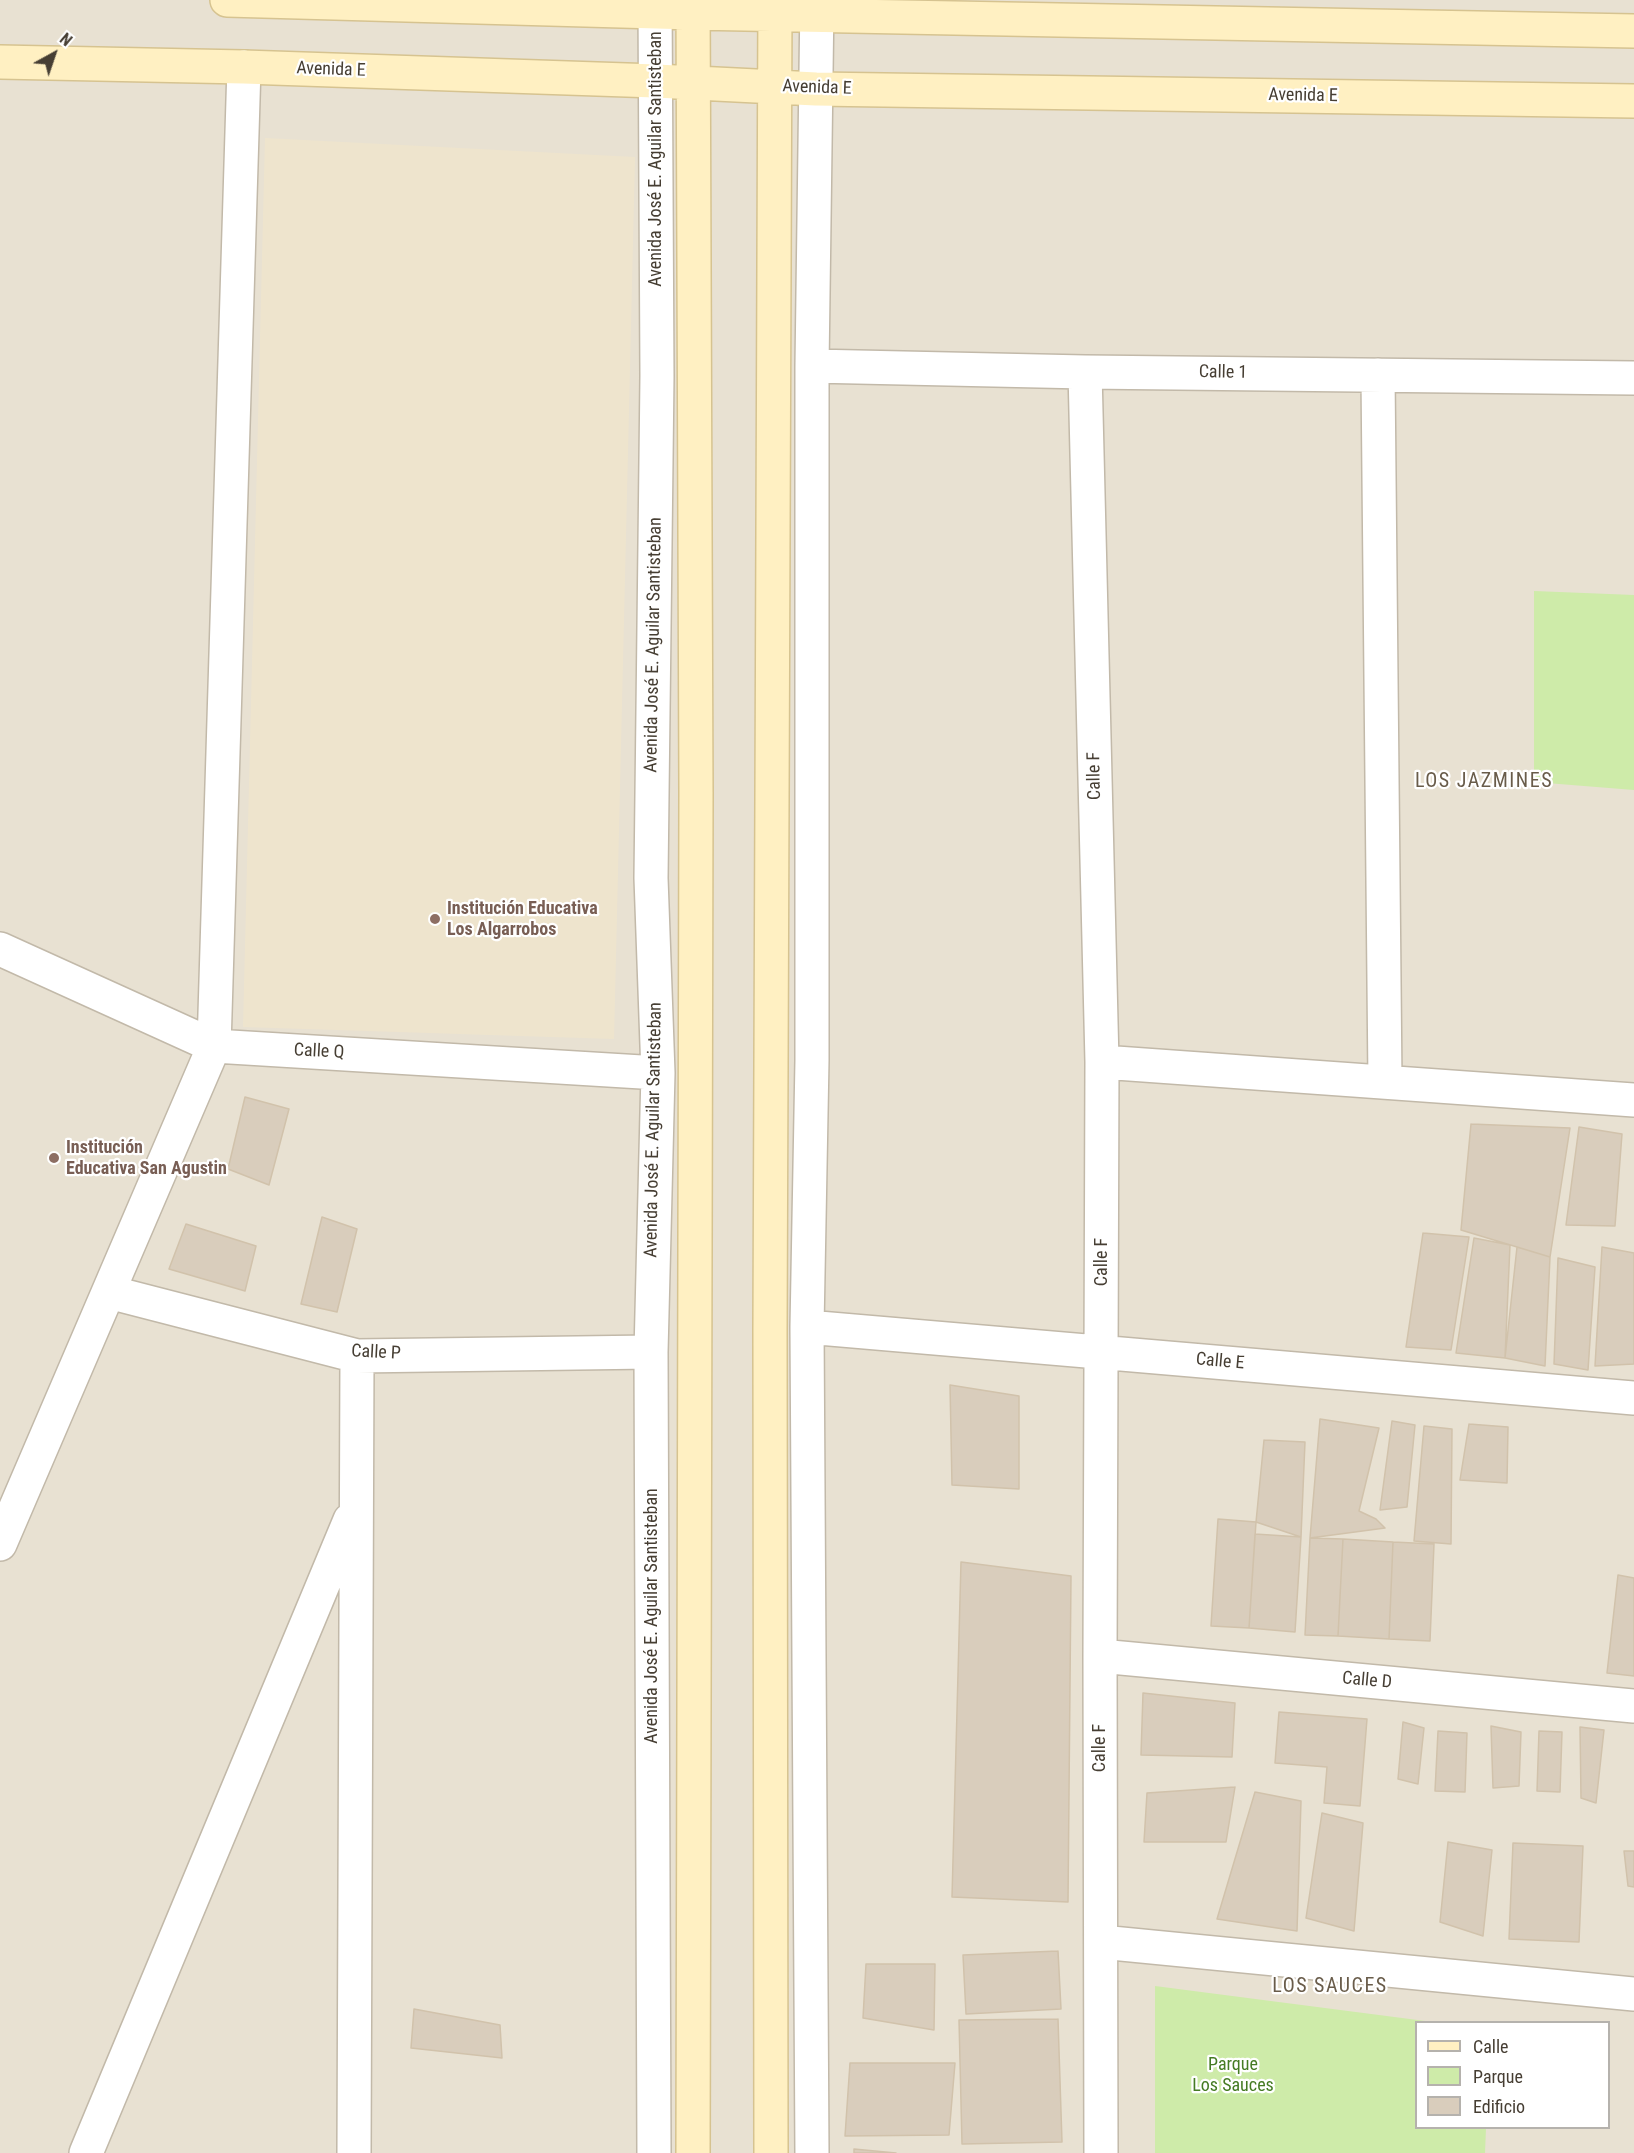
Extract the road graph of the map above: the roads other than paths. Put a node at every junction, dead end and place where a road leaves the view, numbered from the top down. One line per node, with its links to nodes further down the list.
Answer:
1 (227, 0): 2 (main road)
2 (655, 6): 3 (main road); 9 (street, Avenida José E. Aguilar Santisteban)
3 (693, 6): 4 (main road); 10 (main road, Avenida José E. Aguilar Santisteban)
4 (775, 7): 5 (main road); 11 (main road)
5 (817, 7): 6 (main road); 12 (street)
6 (1634, 31)
7 (0, 62): 8 (main road, Avenida E)
8 (244, 67): 9 (main road, Avenida E); 19 (street)
9 (656, 81): 10 (main road, Avenida E); 21 (street, Avenida José E. Aguilar Santisteban)
10 (694, 82): 11 (main road, Avenida E); 39 (main road, Avenida José E. Aguilar Santisteban)
11 (774, 86): 12 (main road, Avenida E); 40 (main road)
12 (816, 89): 13 (main road, Avenida E); 14 (street)
13 (1634, 100)
14 (812, 366): 15 (street, Calle 1); 25 (street)
15 (1085, 372): 16 (street, Calle 1); 20 (street, Calle F)
16 (1378, 375): 17 (street, Calle 1); 22 (street)
17 (1634, 378)
18 (0, 949): 19 (street, Calle Q)
19 (214, 1046): 21 (street, Calle Q); 24 (street)
20 (1102, 1062): 22 (street); 26 (street, Calle F)
21 (658, 1073): 27 (street, Avenida José E. Aguilar Santisteban)
22 (1386, 1082): 23 (street)
23 (1634, 1100)
24 (109, 1292): 28 (street, Calle P); 31 (street)
25 (807, 1327): 26 (street, Calle E); 41 (street)
26 (1102, 1351): 29 (street, Calle E); 32 (street, Calle F)
27 (651, 1352): 28 (street, Calle P); 38 (street, Avenida José E. Aguilar Santisteban)
28 (357, 1356): 30 (street)
29 (1634, 1398)
30 (356, 1505): 36 (street); 37 (street)
31 (0, 1544)
32 (1100, 1656): 33 (street, Calle D); 34 (street, Calle F)
33 (1634, 1706)
34 (1101, 1942): 35 (street); 42 (street, Calle F)
35 (1634, 1994)
36 (86, 2153)
37 (354, 2153)
38 (654, 2153)
39 (693, 2153)
40 (771, 2153)
41 (812, 2153)
42 (1101, 2153)

